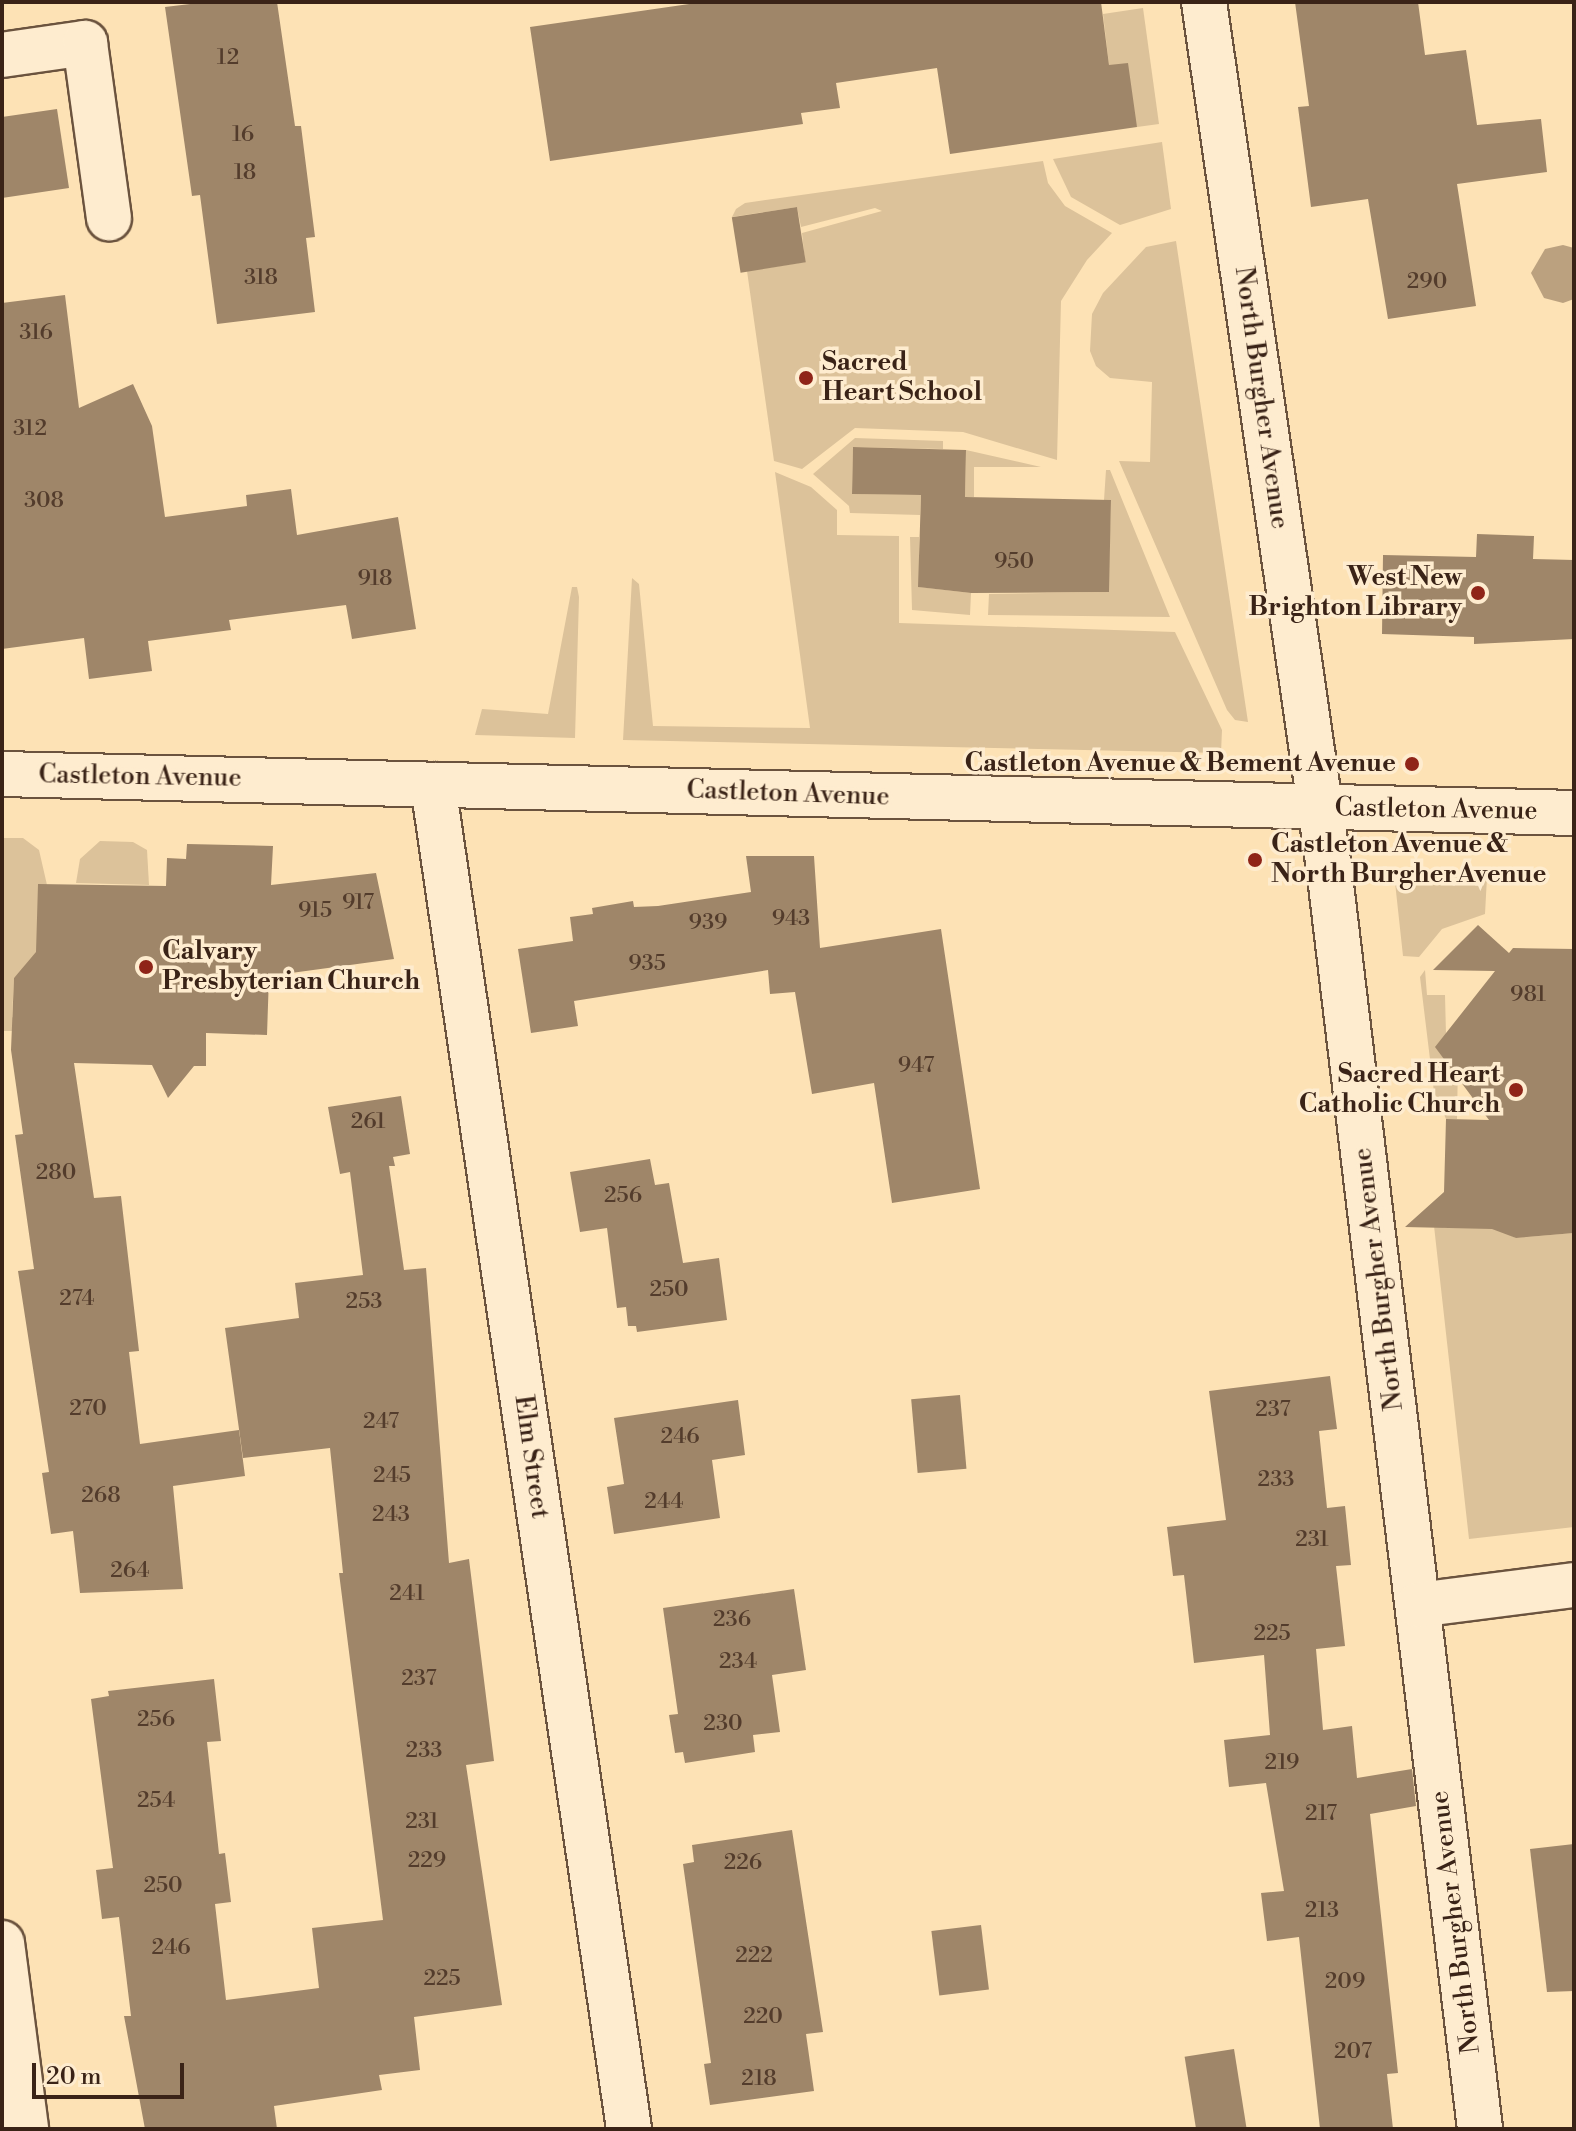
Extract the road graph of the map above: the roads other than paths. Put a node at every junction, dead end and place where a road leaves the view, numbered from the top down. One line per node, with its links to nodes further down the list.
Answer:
1 (1204, 2): 6 (street, North Burgher Avenue)
2 (2, 55): 3 (street)
3 (109, 218)
4 (2, 774): 5 (street, Castleton Avenue)
5 (433, 785): 6 (street, Castleton Avenue); 12 (street, Elm Street)
6 (1321, 808): 7 (street, Castleton Avenue); 9 (street, North Burgher Avenue)
7 (1574, 813)
8 (1574, 1585): 9 (street)
9 (1418, 1605): 13 (street, North Burgher Avenue)
10 (2, 1943): 11 (street)
11 (26, 2129)
12 (629, 2129)
13 (1480, 2129)

